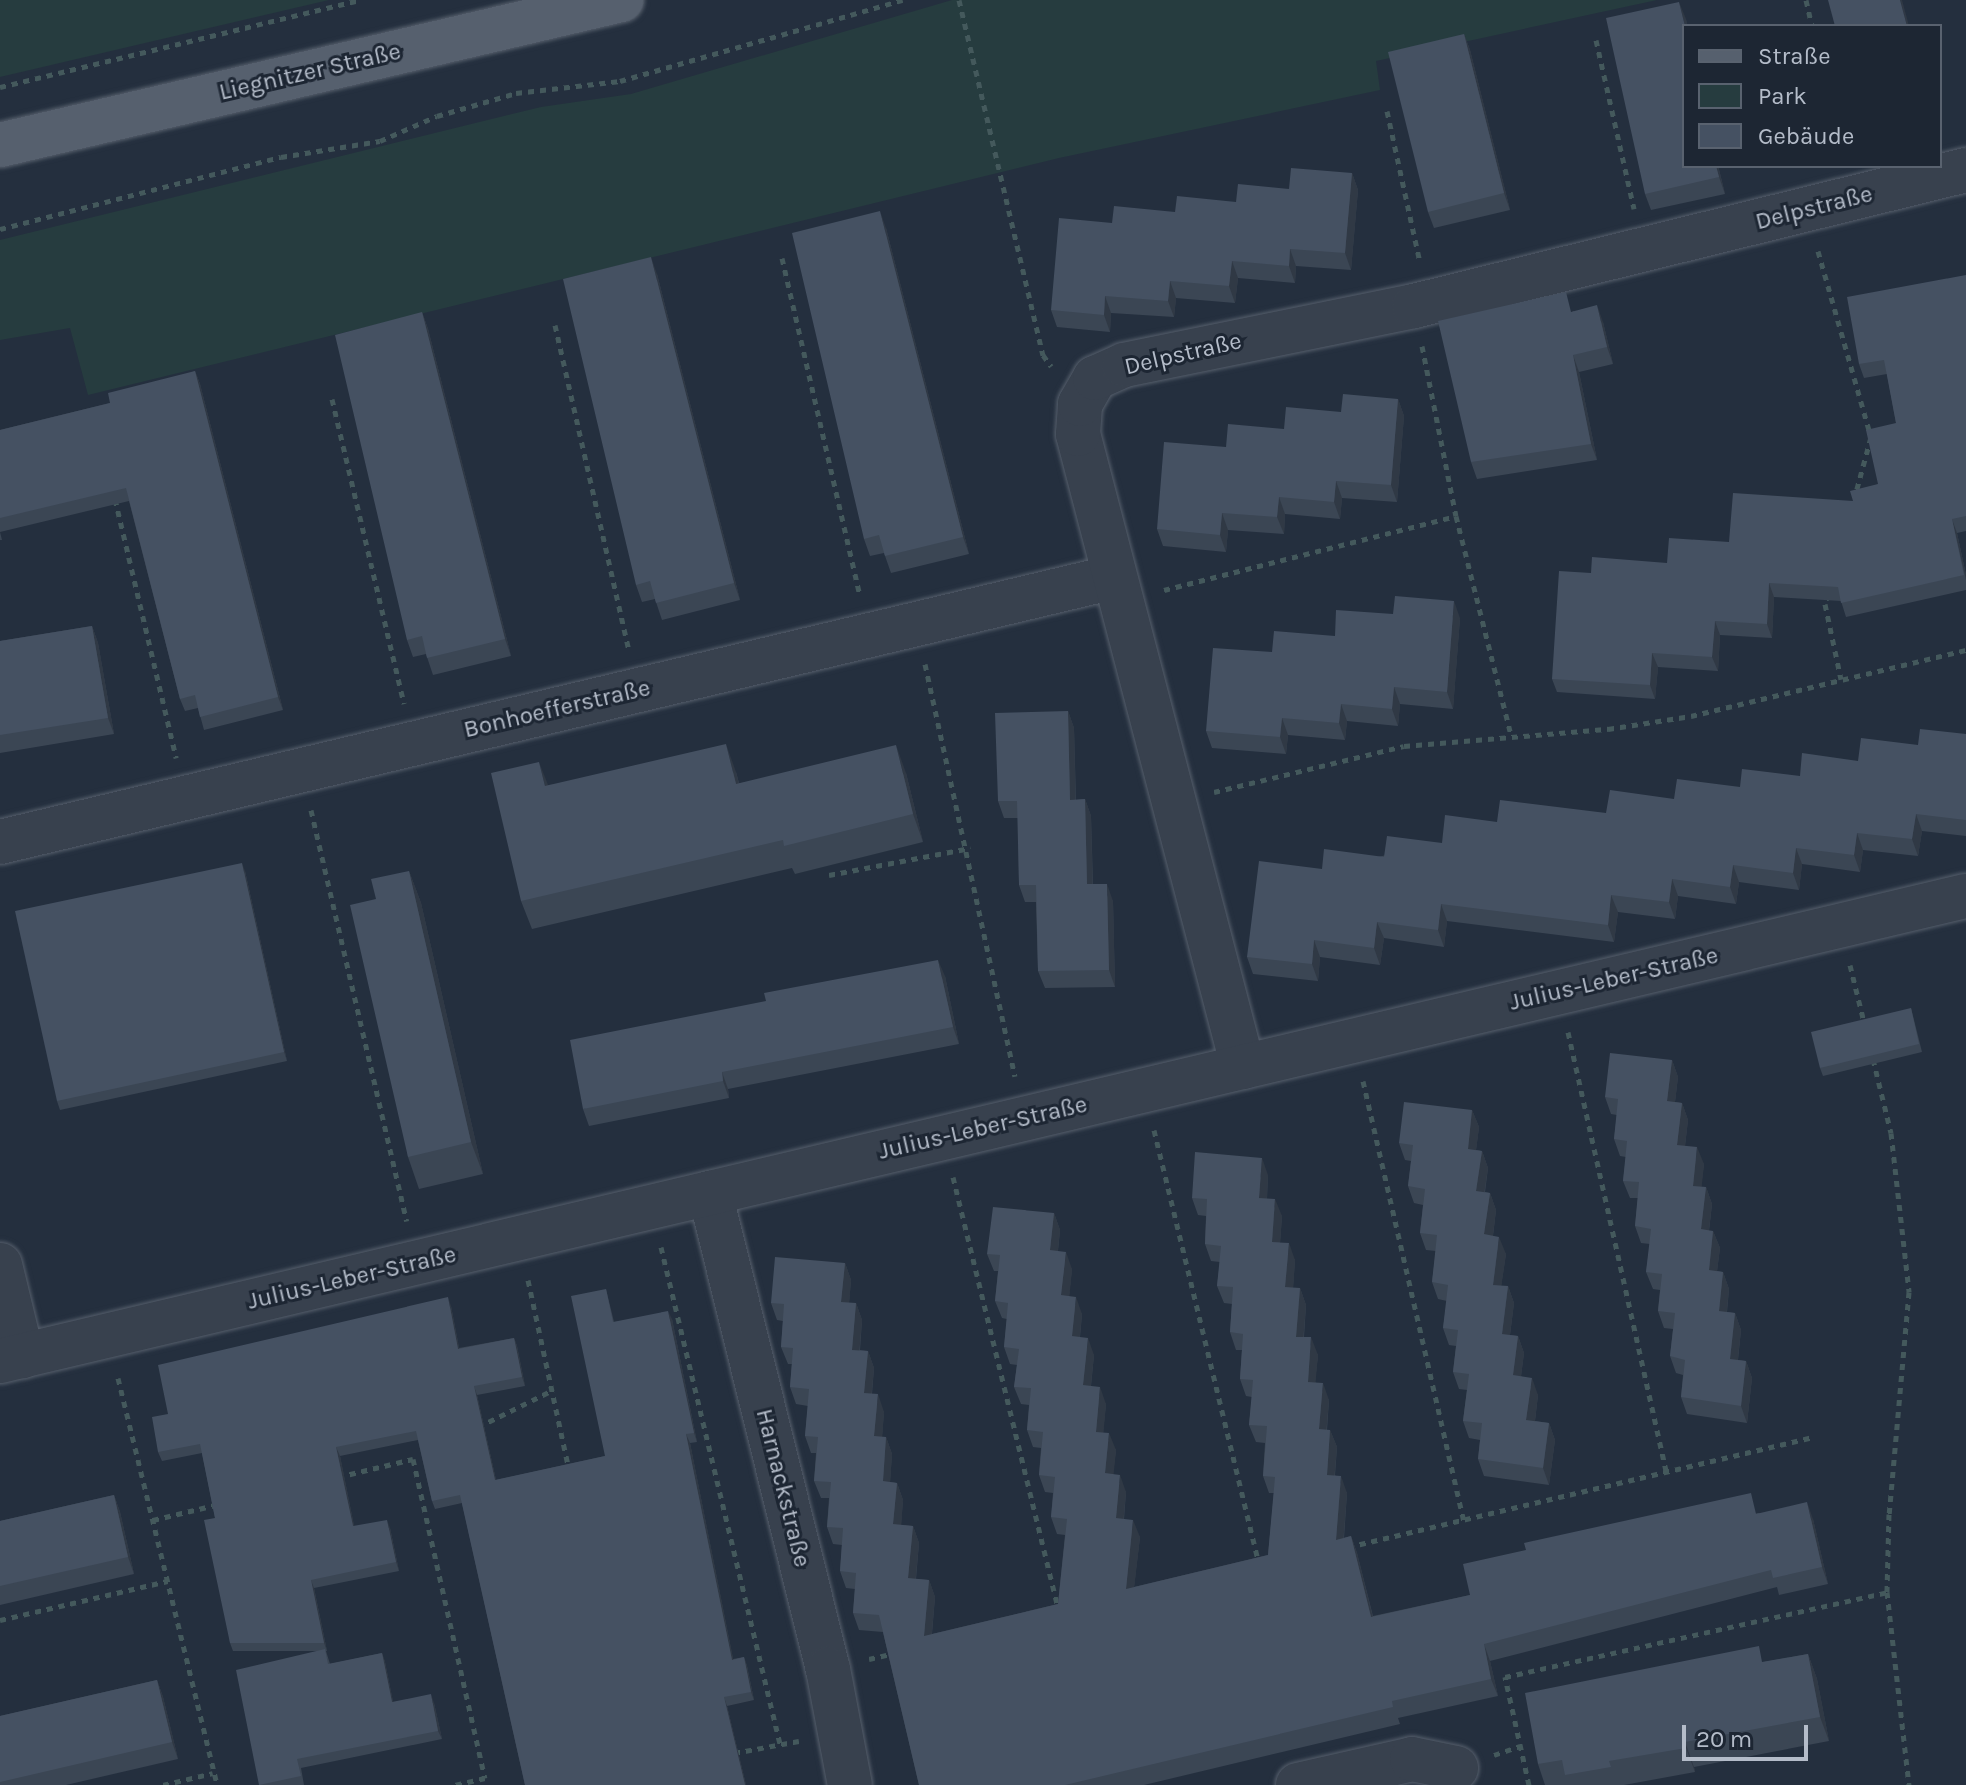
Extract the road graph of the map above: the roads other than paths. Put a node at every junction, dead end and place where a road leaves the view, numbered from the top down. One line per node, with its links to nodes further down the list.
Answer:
1 (621, 0): 2 (main road, Liegnitzer Straße)
2 (0, 145)
3 (1966, 170): 4 (street, Delpstraße)
4 (1117, 589): 5 (street, Bonhoefferstraße); 7 (street)
5 (0, 842)
6 (1966, 896): 7 (street, Julius-Leber-Straße)
7 (1243, 1067): 8 (street, Julius-Leber-Straße)
8 (710, 1193): 10 (street, Julius-Leber-Straße); 12 (street, Harnackstraße)
9 (0, 1265): 10 (street)
10 (11, 1358)
11 (1456, 1768): 13 (street)
12 (850, 1785)
13 (1298, 1785)

